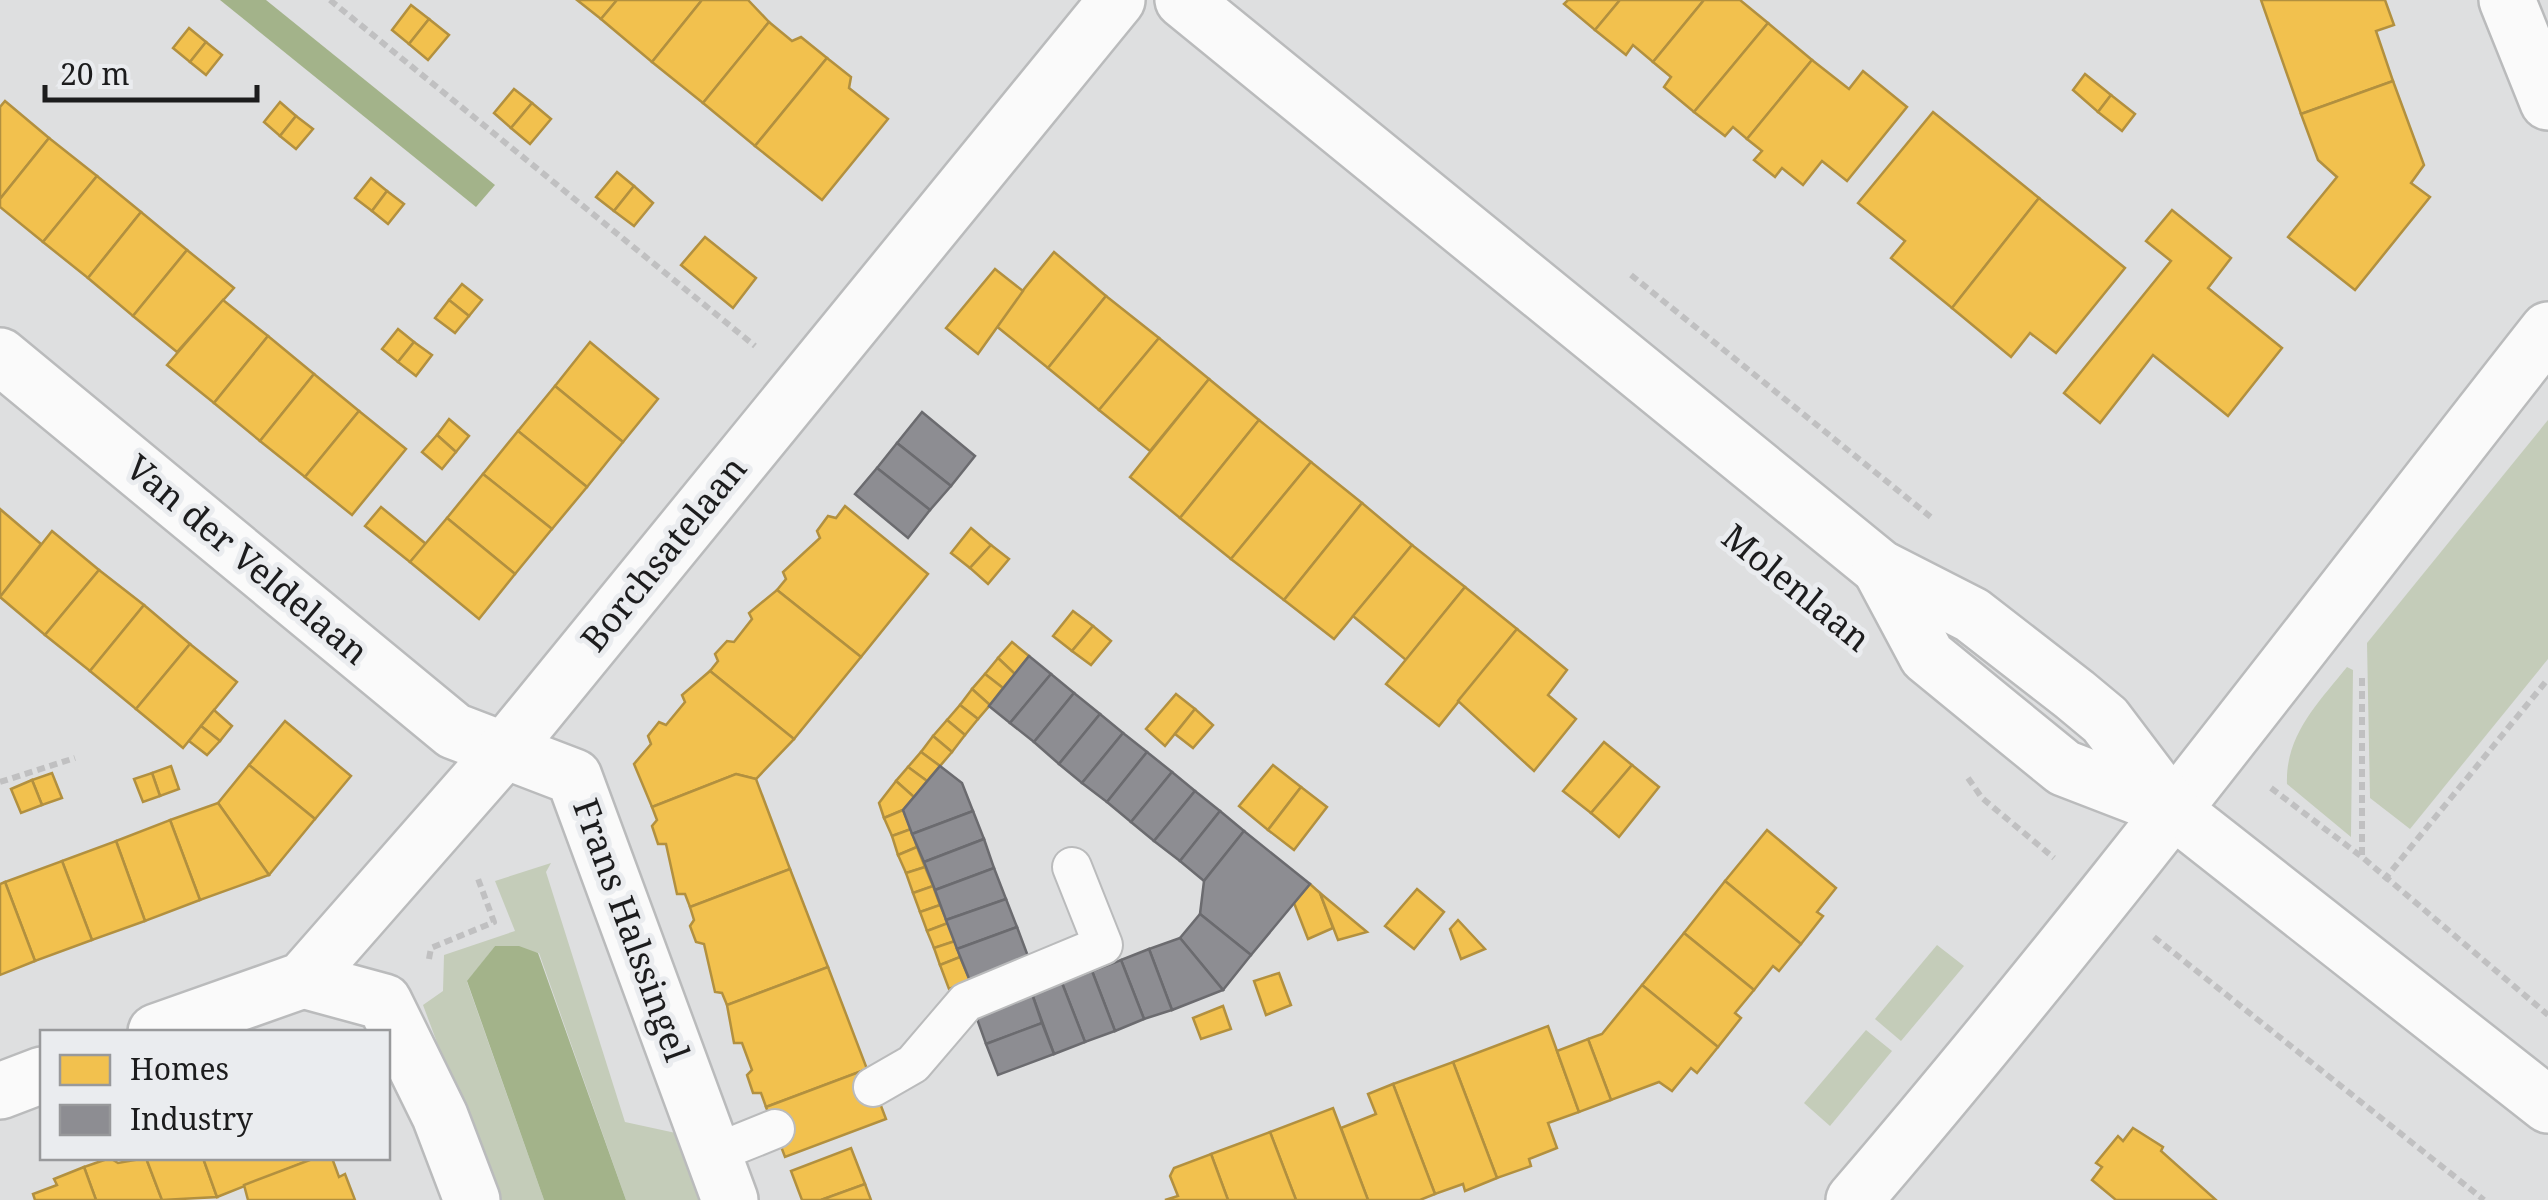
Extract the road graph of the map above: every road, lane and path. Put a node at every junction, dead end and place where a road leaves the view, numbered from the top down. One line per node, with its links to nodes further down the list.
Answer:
1 (330, 0): 9 (path)
2 (1117, 0): 9 (street, Borchsatelaan)
3 (1183, 0): 18 (street, Molenlaan)
4 (2507, 0): 5 (street)
5 (2548, 102)
6 (1628, 273): 10 (path)
7 (2548, 330): 11 (street)
8 (0, 356): 14 (street, Van der Veldelaan)
9 (802, 385): 14 (street, Borchsatelaan)
10 (1936, 521)
11 (2361, 574): 13 (street); 19 (path)
12 (2548, 679): 22 (path)
13 (2221, 751): 18 (street); 19 (path)
14 (503, 752): 25 (street, Borchsatelaan); 33 (street, Frans Halssingel)
15 (75, 758): 17 (path)
16 (1961, 768): 23 (path)
17 (0, 782)
18 (2174, 810): 23 (street); 31 (street, Molenlaan)
19 (2362, 857): 22 (path)
20 (1072, 867): 29 (lane)
21 (474, 869): 24 (path)
22 (2384, 880): 26 (path)
23 (2104, 898): 35 (street); 36 (path)
24 (428, 964)
25 (303, 980): 27 (street, Borchsatelaan); 34 (street)
26 (2548, 1015)
27 (162, 1030)
28 (40, 1076): 30 (street)
29 (873, 1087)
30 (0, 1091)
31 (2548, 1104)
32 (775, 1129): 33 (lane, Frans Halssingel)
33 (722, 1177)
34 (472, 1200)
35 (1854, 1200)
36 (2484, 1200)

